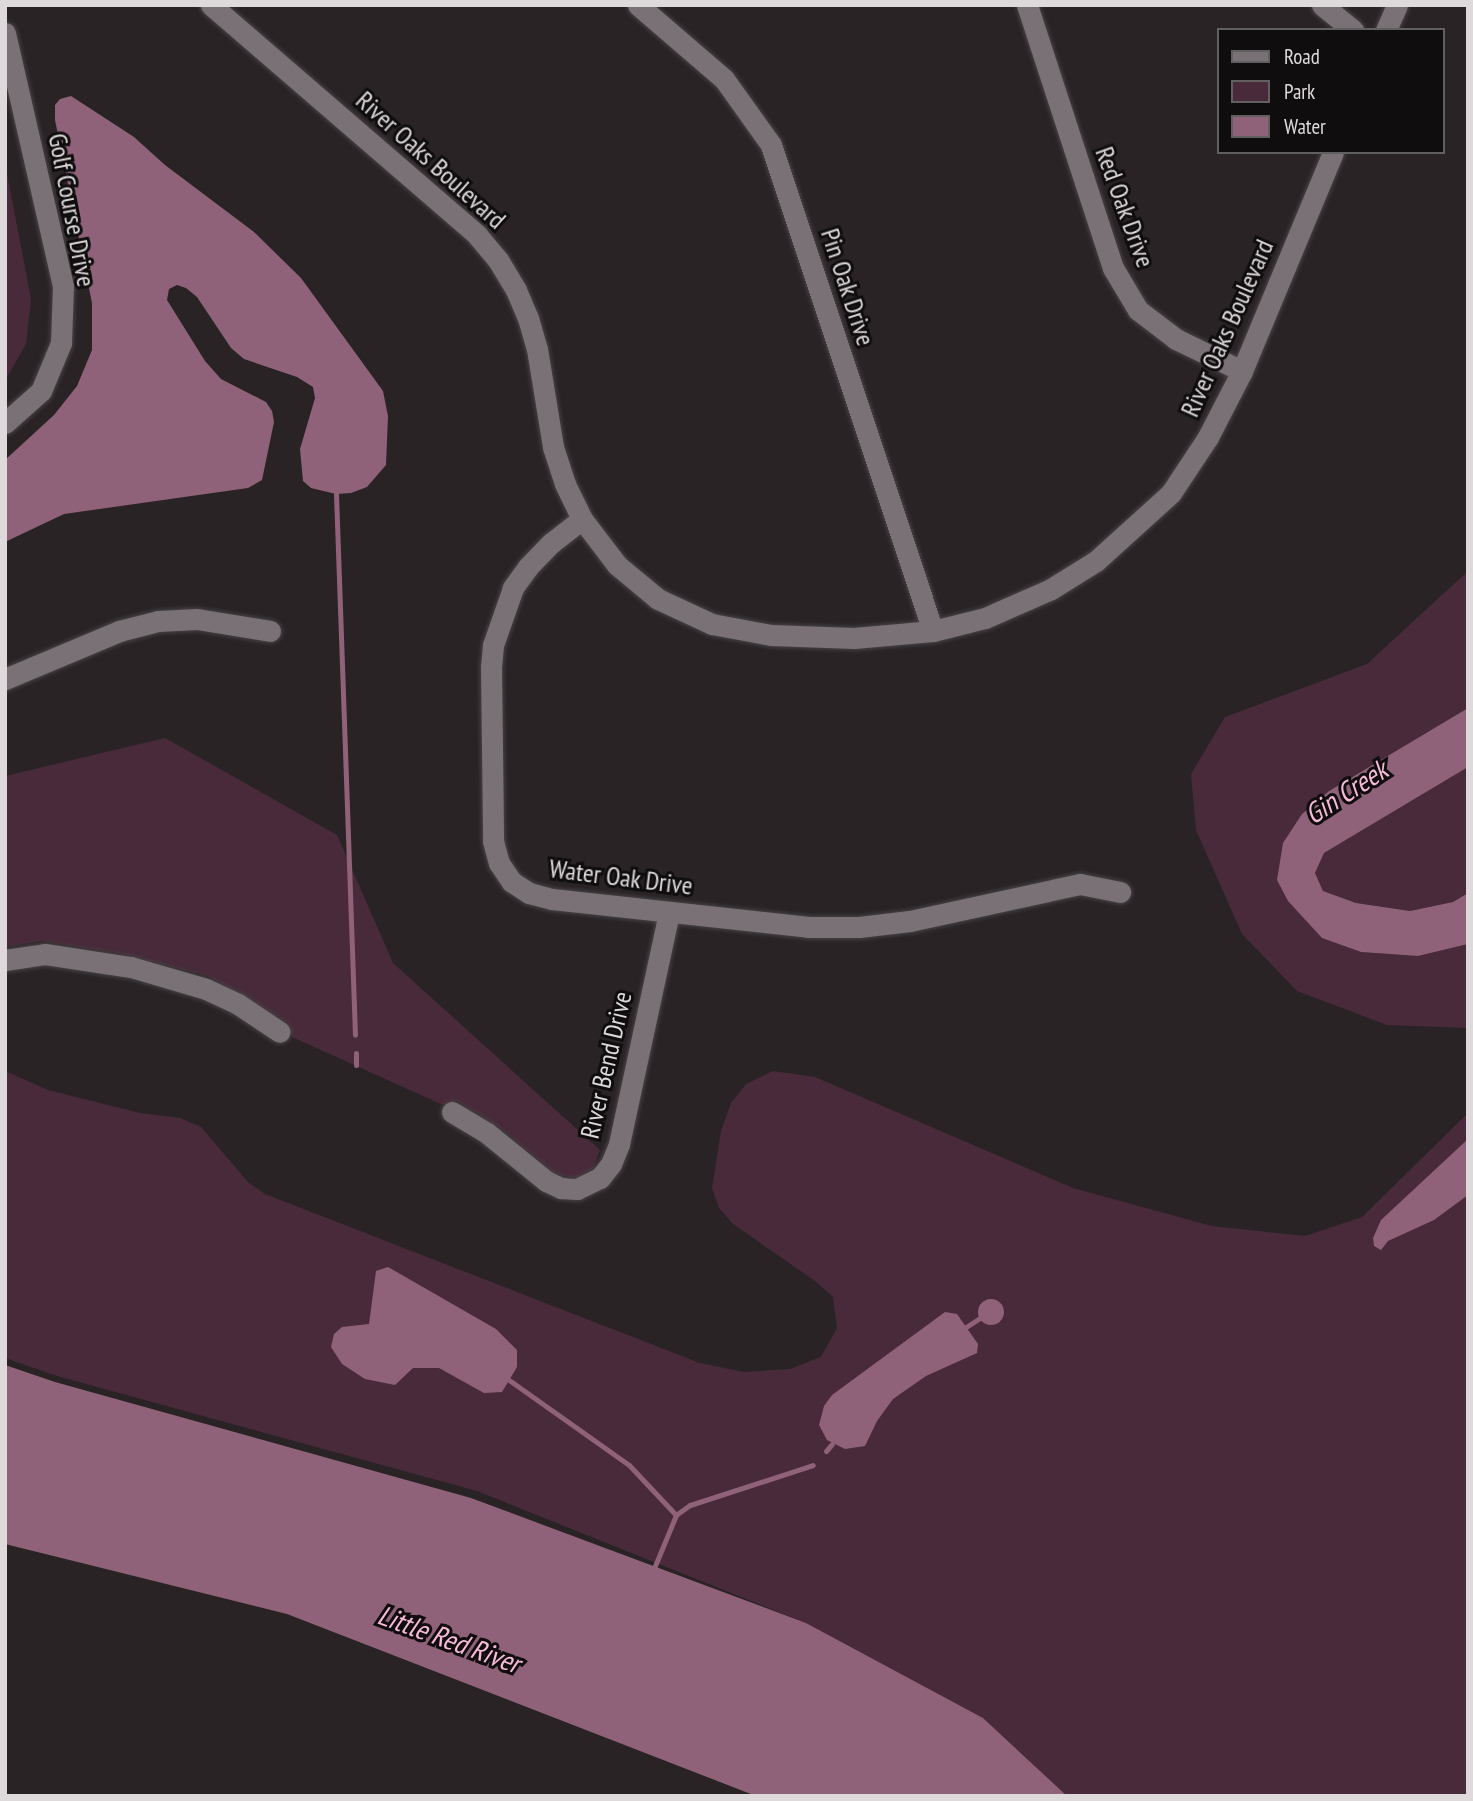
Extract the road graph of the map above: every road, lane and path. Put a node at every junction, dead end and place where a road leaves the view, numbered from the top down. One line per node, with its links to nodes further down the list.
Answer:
1 (211, 5): 12 (street, River Oaks Boulevard)
2 (638, 5): 14 (street, Pin Oak Drive)
3 (1027, 5): 10 (street, Red Oak Drive)
4 (1322, 5): 6 (street)
5 (1397, 5): 7 (street)
6 (1351, 28)
7 (1387, 28)
8 (5, 33): 11 (street, Golf Course Drive)
9 (1333, 154): 10 (street, River Oaks Boulevard)
10 (1242, 371): 14 (street, River Oaks Boulevard)
11 (5, 423)
12 (582, 519): 14 (street, River Oaks Boulevard); 17 (street, Water Oak Drive)
13 (270, 631): 15 (street)
14 (933, 631)
15 (5, 679)
16 (1120, 892): 17 (street, Water Oak Drive)
17 (669, 912): 20 (street, River Bend Drive)
18 (5, 960): 19 (street)
19 (279, 1032)
20 (452, 1112)

